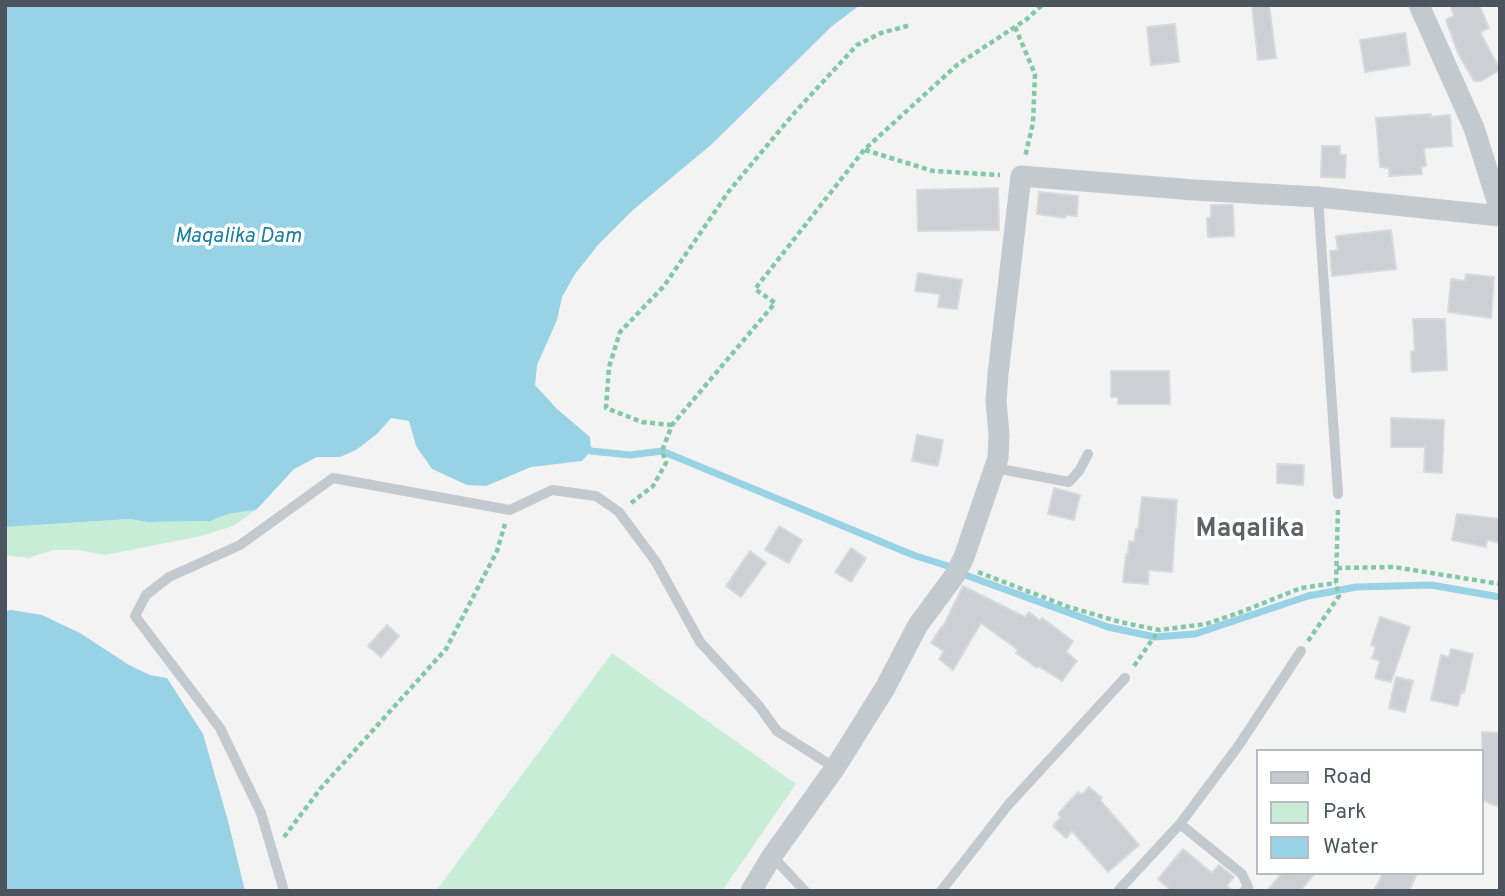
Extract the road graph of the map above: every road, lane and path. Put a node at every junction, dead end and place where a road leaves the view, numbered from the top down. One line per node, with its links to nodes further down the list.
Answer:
1 (1042, 5): 4 (path)
2 (1419, 5): 8 (street)
3 (911, 25): 10 (path)
4 (1015, 27): 5 (path); 6 (path)
5 (864, 150): 6 (path); 10 (path)
6 (1021, 176): 7 (street); 12 (street)
7 (1318, 197): 9 (street); 13 (lane)
8 (1500, 210)
9 (1500, 216)
10 (672, 425): 15 (path)
11 (1088, 454): 12 (lane)
12 (995, 468): 16 (street)
13 (1338, 494): 17 (path)
14 (510, 510): 15 (lane); 25 (path); 25 (lane)
15 (619, 512): 23 (lane)
16 (960, 565): 20 (path); 23 (street)
17 (1337, 568): 18 (path); 19 (path)
18 (1336, 583): 20 (path); 21 (path)
19 (1500, 584)
20 (1159, 630): 22 (path)
21 (1301, 651): 24 (lane)
22 (1125, 678): 30 (lane)
23 (835, 768): 26 (street)
24 (1180, 824): 31 (lane); 32 (lane)
25 (271, 847): 27 (lane)
26 (772, 856): 28 (street); 29 (lane)
27 (284, 891)
28 (751, 891)
29 (805, 891)
30 (942, 891)
31 (1118, 891)
32 (1244, 891)

